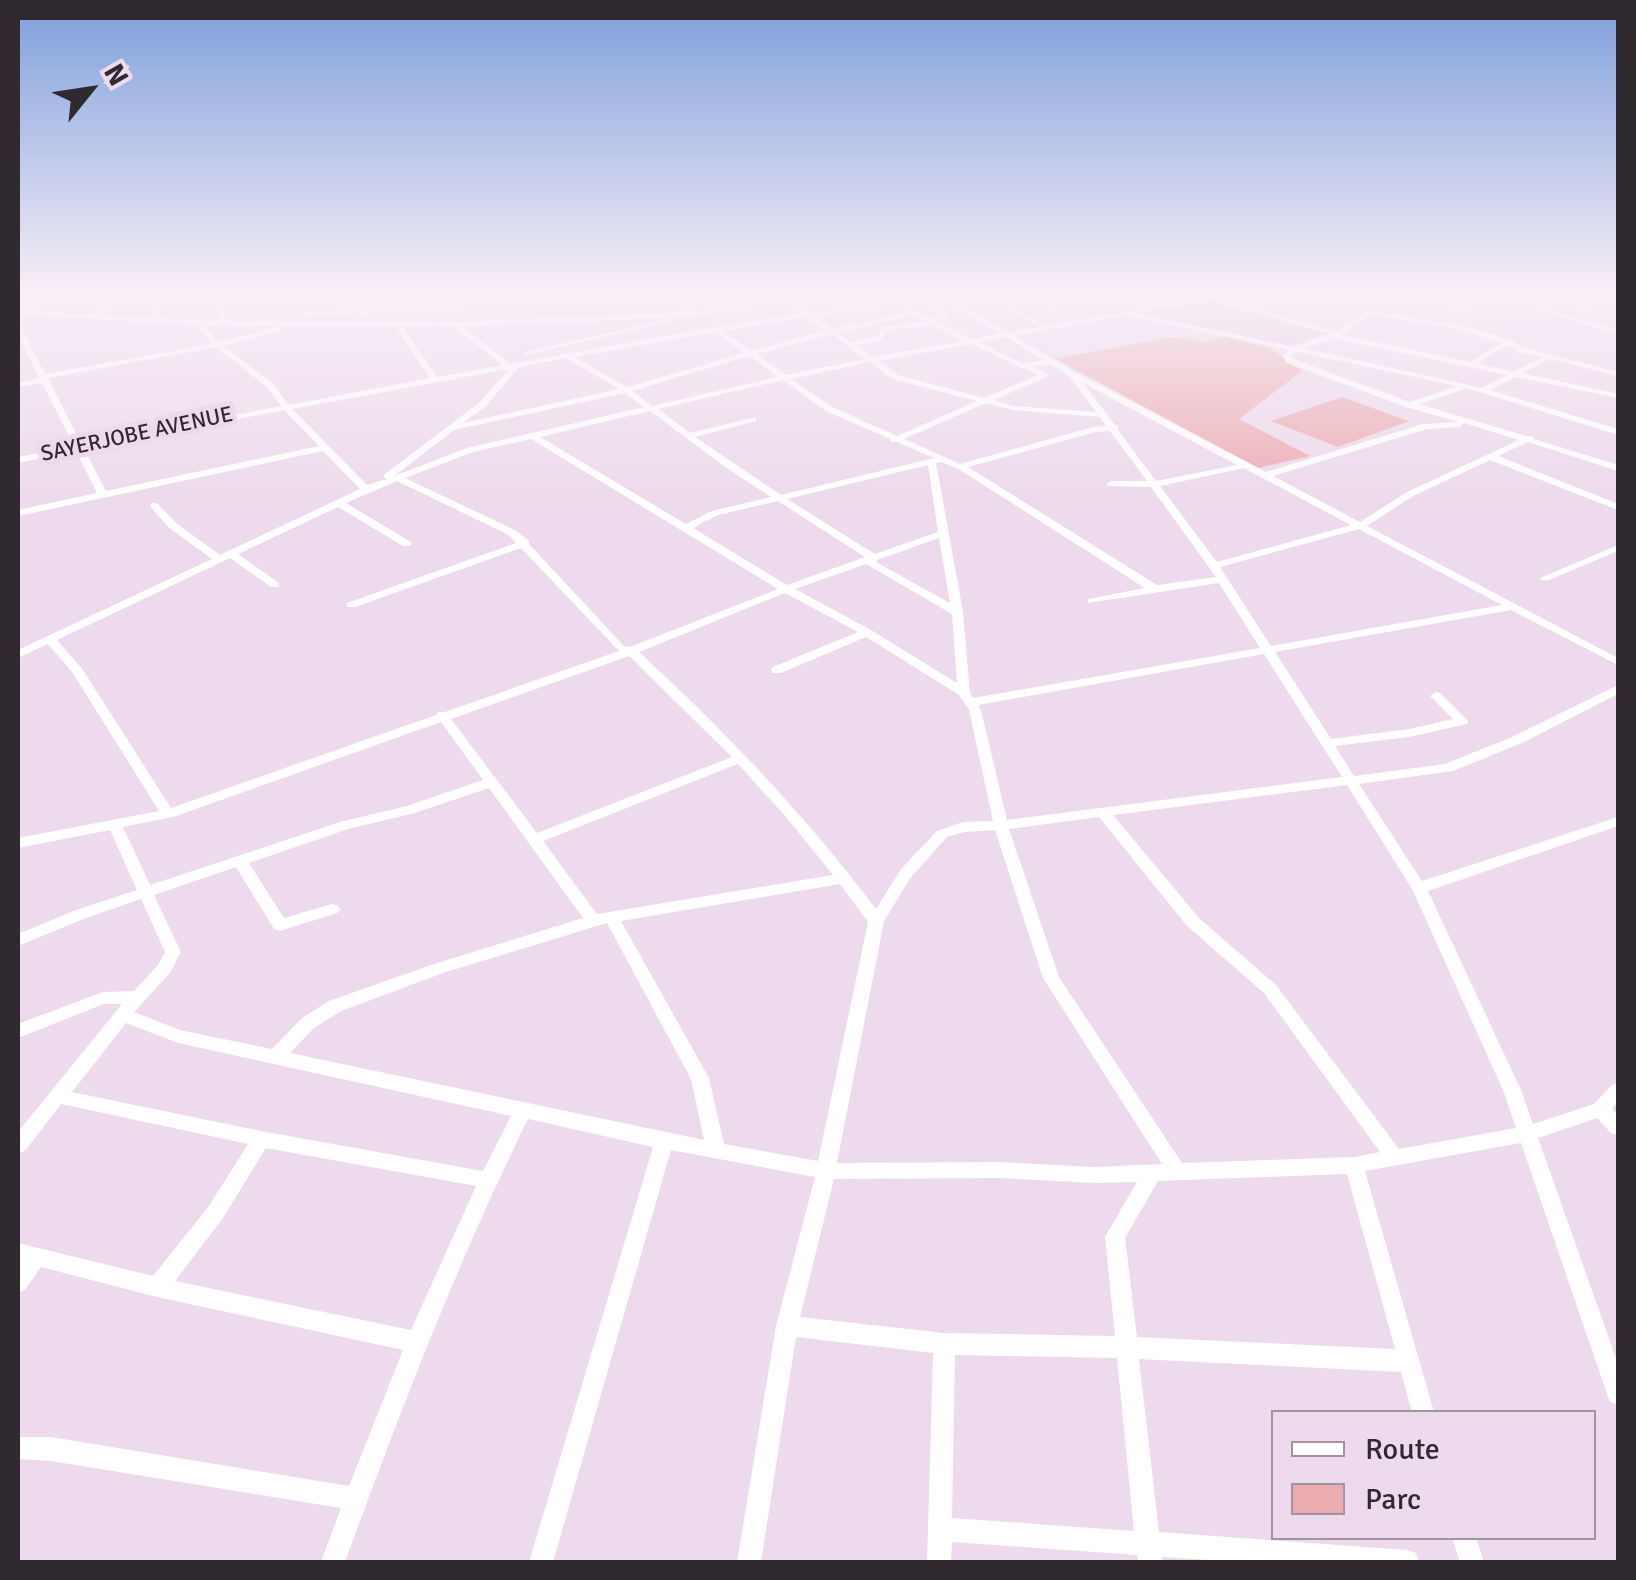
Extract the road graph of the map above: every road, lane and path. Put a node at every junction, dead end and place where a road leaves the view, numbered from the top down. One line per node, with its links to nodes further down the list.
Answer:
1 (33, 362): 28 (street)
2 (128, 362): 28 (street)
3 (239, 362): 36 (street)
4 (423, 362): 29 (street)
5 (514, 362): 21 (street)
6 (520, 362): 21 (street, SAYERJOBE AVENUE)
7 (578, 362): 32 (street)
8 (723, 362): 32 (street)
9 (760, 362): 27 (street)
10 (861, 362): 27 (street)
11 (873, 362): 35 (street)
12 (1016, 362): 23 (street)
13 (1043, 362): 23 (street)
14 (1053, 362): 26 (street)
15 (1292, 362): 37 (street)
16 (1358, 362): 31 (street)
17 (1462, 362): 22 (street)
18 (1477, 362): 22 (street)
19 (1539, 362): 25 (street)
20 (1569, 362): 24 (street)
21 (509, 363): 29 (street, SAYERJOBE AVENUE); 42 (street)
22 (1473, 364): 25 (street)
23 (1025, 366): 35 (street)
24 (1616, 372)
25 (1518, 373): 33 (street); 34 (street)
26 (1072, 374): 40 (street); 54 (street)
27 (782, 377): 38 (street); 47 (street)
28 (42, 378): 30 (street); 49 (street)
29 (435, 378): 36 (street, SAYERJOBE AVENUE)
30 (18, 386)
31 (1466, 386): 33 (street); 37 (street)
32 (626, 390): 38 (street); 42 (street)
33 (1484, 390): 43 (street)
34 (1618, 396)
35 (984, 402): 40 (street); 47 (street)
36 (284, 405): 49 (street, SAYERJOBE AVENUE); 50 (street)
37 (1408, 405): 41 (street)
38 (650, 407): 44 (street); 45 (street)
39 (753, 419): 45 (street)
40 (1109, 422): 55 (street); 60 (street)
41 (1467, 423): 46 (street); 48 (street); 57 (street)
42 (452, 428): 61 (street)
43 (1618, 432)
44 (534, 436): 58 (street); 69 (street)
45 (686, 436): 63 (street)
46 (1530, 438): 51 (street); 56 (street)
47 (894, 440): 53 (street)
48 (1406, 442)
49 (80, 448): 52 (street, SAYERJOBE AVENUE); 62 (street)
50 (324, 448): 61 (street); 62 (street)
51 (1490, 457): 66 (street); 68 (street)
52 (18, 460)
53 (936, 462): 55 (street); 63 (street); 70 (street)
54 (1243, 466): 57 (street); 60 (street)
55 (958, 467): 80 (street)
56 (1618, 468)
57 (1264, 476): 68 (street)
58 (397, 478): 61 (street); 71 (street)
59 (1111, 484): 60 (street)
60 (1154, 484): 76 (street)
61 (366, 490): 64 (street)
62 (102, 493): 67 (street)
63 (779, 498): 69 (street); 75 (street)
64 (339, 503): 72 (street); 74 (street)
65 (154, 505): 74 (street)
66 (1618, 507)
67 (18, 513)
68 (1360, 526): 76 (street); 83 (street)
69 (684, 529): 79 (street)
70 (944, 533): 75 (street); 84 (street)
71 (525, 543): 82 (street); 89 (street)
72 (407, 544)
73 (1618, 548): 77 (street)
74 (226, 557): 78 (street); 86 (street)
75 (872, 557): 79 (street); 84 (street)
76 (1218, 572): 80 (street); 88 (street)
77 (1545, 578)
78 (275, 585)
79 (786, 589): 85 (street); 89 (street)
80 (1154, 589): 81 (street)
81 (1092, 601)
82 (350, 605)
83 (1512, 606): 88 (street); 90 (street)
84 (957, 612): 94 (street)
85 (867, 632): 91 (street); 94 (street)
86 (50, 640): 87 (street); 101 (street)
87 (20, 649)
88 (1266, 649): 94 (street); 96 (street)
89 (632, 651): 95 (street); 97 (street)
90 (1618, 662)
91 (777, 670)
92 (1618, 689): 98 (street)
93 (1436, 696): 96 (street)
94 (968, 697): 104 (street)
95 (442, 715): 99 (street); 101 (street)
96 (1328, 743): 98 (street)
97 (742, 758): 105 (street); 108 (street)
98 (1352, 779): 100 (street); 109 (street)
99 (492, 782): 105 (street); 107 (street)
100 (1103, 813): 104 (street); 129 (street)
101 (168, 814): 103 (street)
102 (1618, 821): 109 (street)
103 (115, 825): 106 (street); 110 (street)
104 (1002, 826): 113 (street); 132 (street)
105 (534, 840): 112 (street)
106 (18, 843)
107 (240, 860): 110 (street); 111 (street)
108 (845, 878): 112 (street); 113 (street)
109 (1419, 888): 124 (street)
110 (144, 893): 114 (street); 115 (street)
111 (332, 910)
112 (602, 919): 118 (street); 128 (street)
113 (876, 921): 131 (street)
114 (18, 940)
115 (134, 997): 116 (street); 117 (street)
116 (123, 1014): 118 (street); 120 (street)
117 (18, 1031)
118 (277, 1056): 122 (street)
119 (1618, 1090): 121 (street)
120 (57, 1096): 125 (street); 127 (street)
121 (1600, 1108): 123 (street); 124 (street)
122 (523, 1110): 126 (street); 133 (street)
123 (1618, 1127)
124 (1528, 1134): 129 (street); 142 (street)
125 (261, 1139): 133 (street); 136 (street)
126 (664, 1141): 128 (street); 149 (street)
127 (18, 1145)
128 (716, 1150): 131 (street)
129 (1396, 1158): 130 (street)
130 (1354, 1165): 132 (street); 141 (street)
131 (826, 1170): 132 (street); 137 (street)
132 (1165, 1171): 140 (street)
133 (488, 1180): 138 (street)
134 (27, 1254): 135 (street); 136 (street)
135 (18, 1283)
136 (156, 1287): 138 (street)
137 (787, 1326): 139 (street); 150 (street)
138 (416, 1342): 145 (street)
139 (944, 1344): 140 (street); 146 (street)
140 (1127, 1348): 141 (street); 147 (street)
141 (1407, 1361): 143 (street)
142 (1618, 1394)
143 (1423, 1410)
144 (18, 1448): 145 (street)
145 (356, 1499): 148 (street)
146 (939, 1529): 147 (street); 151 (street)
147 (1148, 1553): 152 (street)
148 (333, 1562)
149 (542, 1562)
150 (750, 1562)
151 (938, 1562)
152 (1407, 1562)

